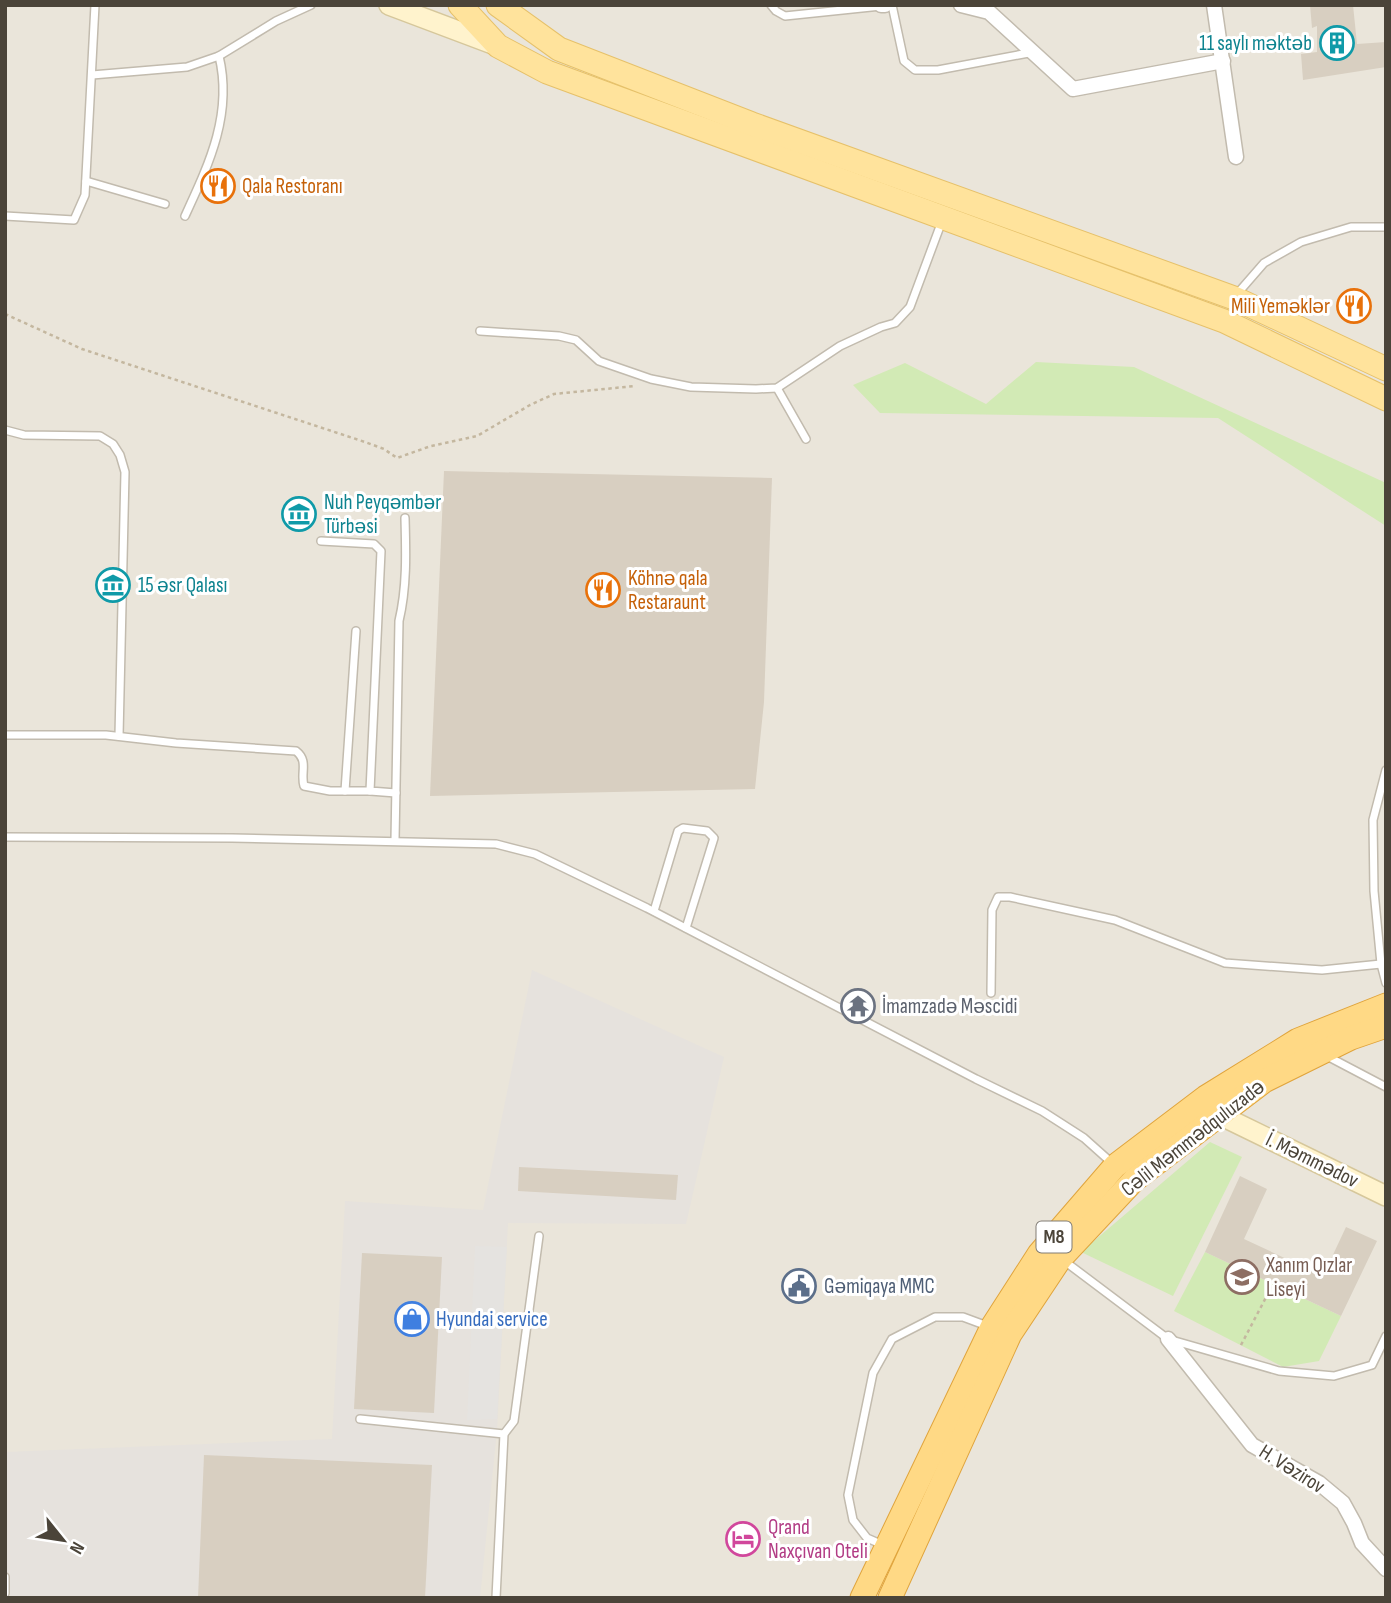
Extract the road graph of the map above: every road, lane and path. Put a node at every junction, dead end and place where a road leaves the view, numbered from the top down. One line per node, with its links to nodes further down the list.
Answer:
1 (95, 5): 15 (lane)
2 (311, 5): 13 (lane)
3 (389, 5): 11 (main road)
4 (460, 5): 11 (main road)
5 (498, 5): 23 (main road)
6 (771, 5): 7 (lane)
7 (882, 5)
8 (892, 5): 12 (lane)
9 (961, 5): 12 (street)
10 (1214, 5): 14 (street)
11 (498, 47): 21 (main road)
12 (1034, 52): 14 (street)
13 (219, 56): 15 (lane); 20 (lane)
14 (1223, 61): 16 (street)
15 (92, 75): 17 (lane)
16 (1236, 157)
17 (86, 181): 18 (lane); 19 (lane)
18 (165, 204)
19 (5, 216)
20 (185, 216)
21 (943, 217): 28 (lane); 29 (main road)
22 (1386, 227): 23 (lane)
23 (1234, 298): 26 (main road)
24 (5, 314): 27 (path)
25 (480, 331): 27 (lane)
26 (1386, 369)
27 (651, 379): 28 (lane)
28 (777, 387): 31 (lane)
29 (1386, 399)
30 (5, 430): 36 (lane)
31 (806, 439)
32 (405, 518): 40 (lane)
33 (321, 541): 39 (lane)
34 (356, 631): 38 (lane)
35 (5, 736): 36 (lane)
36 (118, 736): 38 (lane)
37 (1386, 770): 45 (lane)
38 (345, 791): 39 (lane)
39 (370, 791): 40 (lane)
40 (396, 793): 42 (lane)
41 (5, 837): 42 (lane)
42 (395, 840): 43 (lane)
43 (654, 911): 44 (lane); 44 (lane)
44 (687, 928): 53 (lane)
45 (1381, 964): 46 (lane); 47 (lane)
46 (1386, 983)
47 (991, 993)
48 (1386, 1005): 52 (highway, M8)
49 (1386, 1026): 50 (highway, Cəlil Məmmədquluzadə / M8)
50 (1320, 1052): 51 (lane); 52 (highway, Cəlil Məmmədquluzadə / M8)
51 (1386, 1087)
52 (1213, 1105): 53 (highway, M8); 54 (main road, İ. Məmmədov); 56 (highway, Cəlil Məmmədquluzadə / M8)
53 (1115, 1166): 58 (highway, M8)
54 (1386, 1196)
55 (539, 1236): 63 (lane)
56 (1060, 1259): 58 (highway, Cəlil Məmmədquluzadə / M8); 60 (lane)
57 (1273, 1284): 61 (path)
58 (1001, 1331): 64 (highway, M8); 64 (lane); 65 (highway, Cəlil Məmmədquluzadə / M8)
59 (1386, 1336): 60 (lane)
60 (1168, 1339): 66 (street, H. Vəzirov)
61 (1241, 1345)
62 (360, 1419): 63 (lane)
63 (504, 1434): 69 (lane)
64 (886, 1547): 65 (lane); 70 (highway, M8)
65 (908, 1557): 71 (highway, Cəlil Məmmədquluzadə / M8)
66 (1386, 1569)
67 (5, 1577): 68 (lane)
68 (5, 1593)
69 (496, 1598)
70 (862, 1598)
71 (890, 1598)

